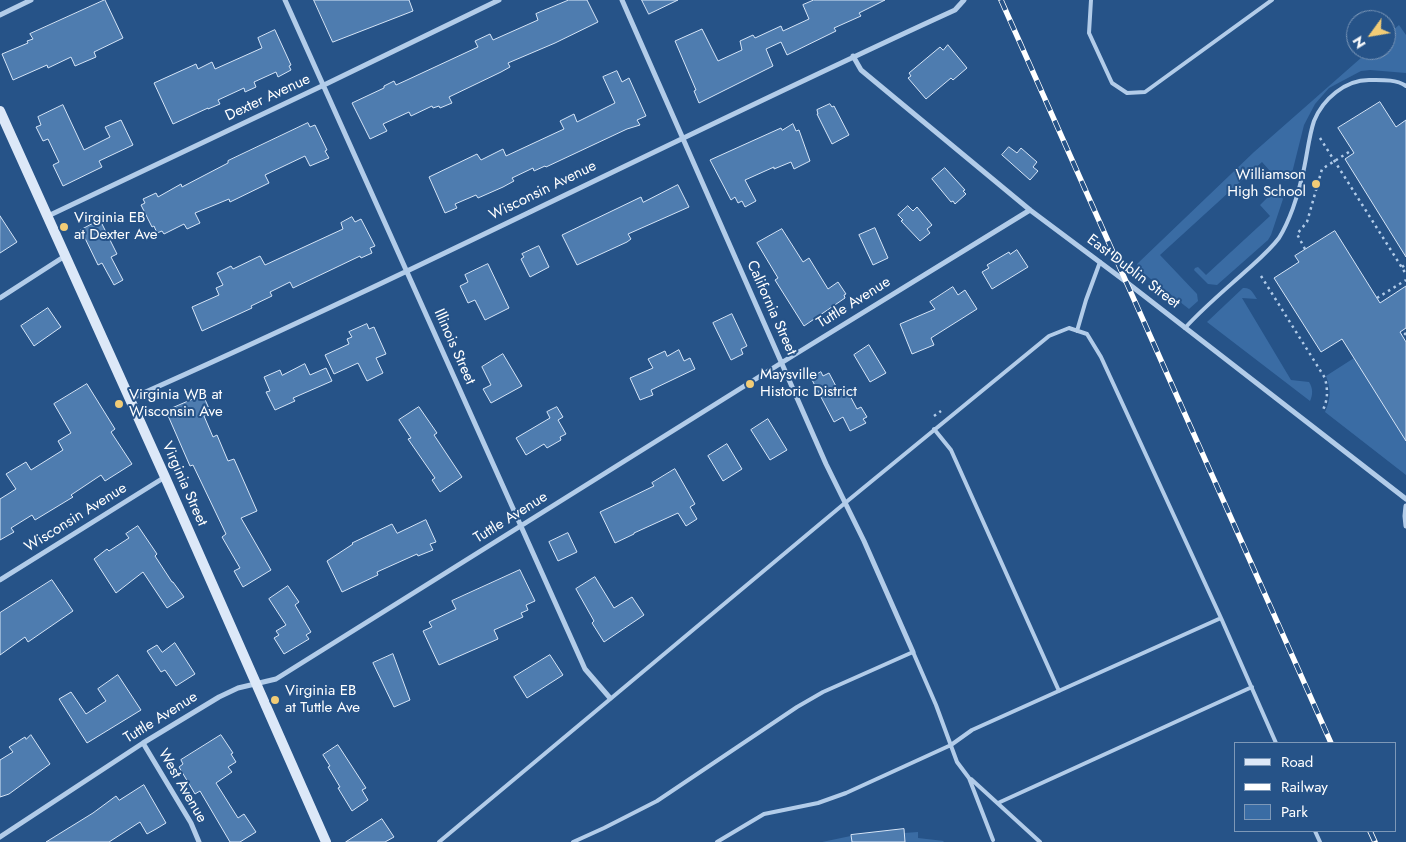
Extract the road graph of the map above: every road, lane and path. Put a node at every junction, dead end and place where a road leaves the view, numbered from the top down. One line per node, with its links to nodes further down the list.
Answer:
1 (30, 0): 8 (street)
2 (285, 0): 10 (street, Illinois Street)
3 (499, 0): 10 (street, Dexter Avenue)
4 (622, 0): 13 (street, California Street)
5 (964, 0): 9 (street, Wisconsin Avenue)
6 (1091, 0): 7 (lane)
7 (1272, 0)
8 (0, 15)
9 (853, 56): 13 (street, Wisconsin Avenue); 17 (street, East Dublin Street)
10 (324, 85): 18 (street, Dexter Avenue); 24 (street, Illinois Street)
11 (1406, 86): 30 (lane)
12 (0, 111): 18 (street, Virginia Street)
13 (683, 138): 24 (street, Wisconsin Avenue); 34 (street, California Street)
14 (1320, 138): 16 (path)
15 (1352, 150): 16 (path)
16 (1335, 160): 19 (path); 23 (path)
17 (1030, 210): 21 (street, East Dublin Street); 34 (street, Tuttle Avenue)
18 (47, 216): 20 (street, Virginia Street)
19 (1305, 249)
20 (65, 256): 28 (street); 35 (street, Virginia Street)
21 (1100, 262): 30 (street, East Dublin Street); 31 (lane)
22 (1406, 264): 23 (path)
23 (1402, 267): 25 (path)
24 (406, 272): 35 (street, Wisconsin Avenue); 43 (street, Illinois Street)
25 (1406, 274)
26 (1261, 276): 36 (path)
27 (1406, 280): 29 (path)
28 (0, 298)
29 (1377, 298)
30 (1185, 328): 39 (street, East Dublin Street)
31 (1077, 331): 37 (lane); 45 (lane)
32 (1406, 333): 33 (path)
33 (1406, 338)
34 (782, 363): 40 (street, California Street); 43 (street, Tuttle Avenue)
35 (130, 400): 38 (street, Virginia Street)
36 (1322, 412)
37 (934, 429): 40 (lane); 49 (lane)
38 (164, 477): 44 (street, Wisconsin Avenue); 47 (street, Virginia Street)
39 (1406, 499)
40 (845, 502): 46 (street, California Street); 50 (lane)
41 (1406, 506): 42 (street)
42 (1406, 526)
43 (521, 527): 47 (street, Tuttle Avenue); 50 (street, Illinois Street)
44 (0, 580)
45 (1221, 618): 48 (lane); 49 (lane)
46 (913, 652): 53 (lane); 61 (lane)
47 (256, 684): 52 (street, Tuttle Avenue); 59 (street, Virginia Street)
48 (1252, 687): 51 (lane); 55 (lane)
49 (1059, 691): 53 (lane)
50 (610, 698): 60 (lane)
51 (1276, 742)
52 (143, 743): 56 (street, Tuttle Avenue); 58 (street, West Avenue)
53 (951, 745): 54 (lane); 62 (lane)
54 (969, 778): 55 (lane); 57 (lane)
55 (998, 802): 63 (lane)
56 (0, 837)
57 (993, 840)
58 (199, 842)
59 (326, 842)
60 (439, 842)
61 (573, 842)
62 (717, 842)
63 (1040, 842)

